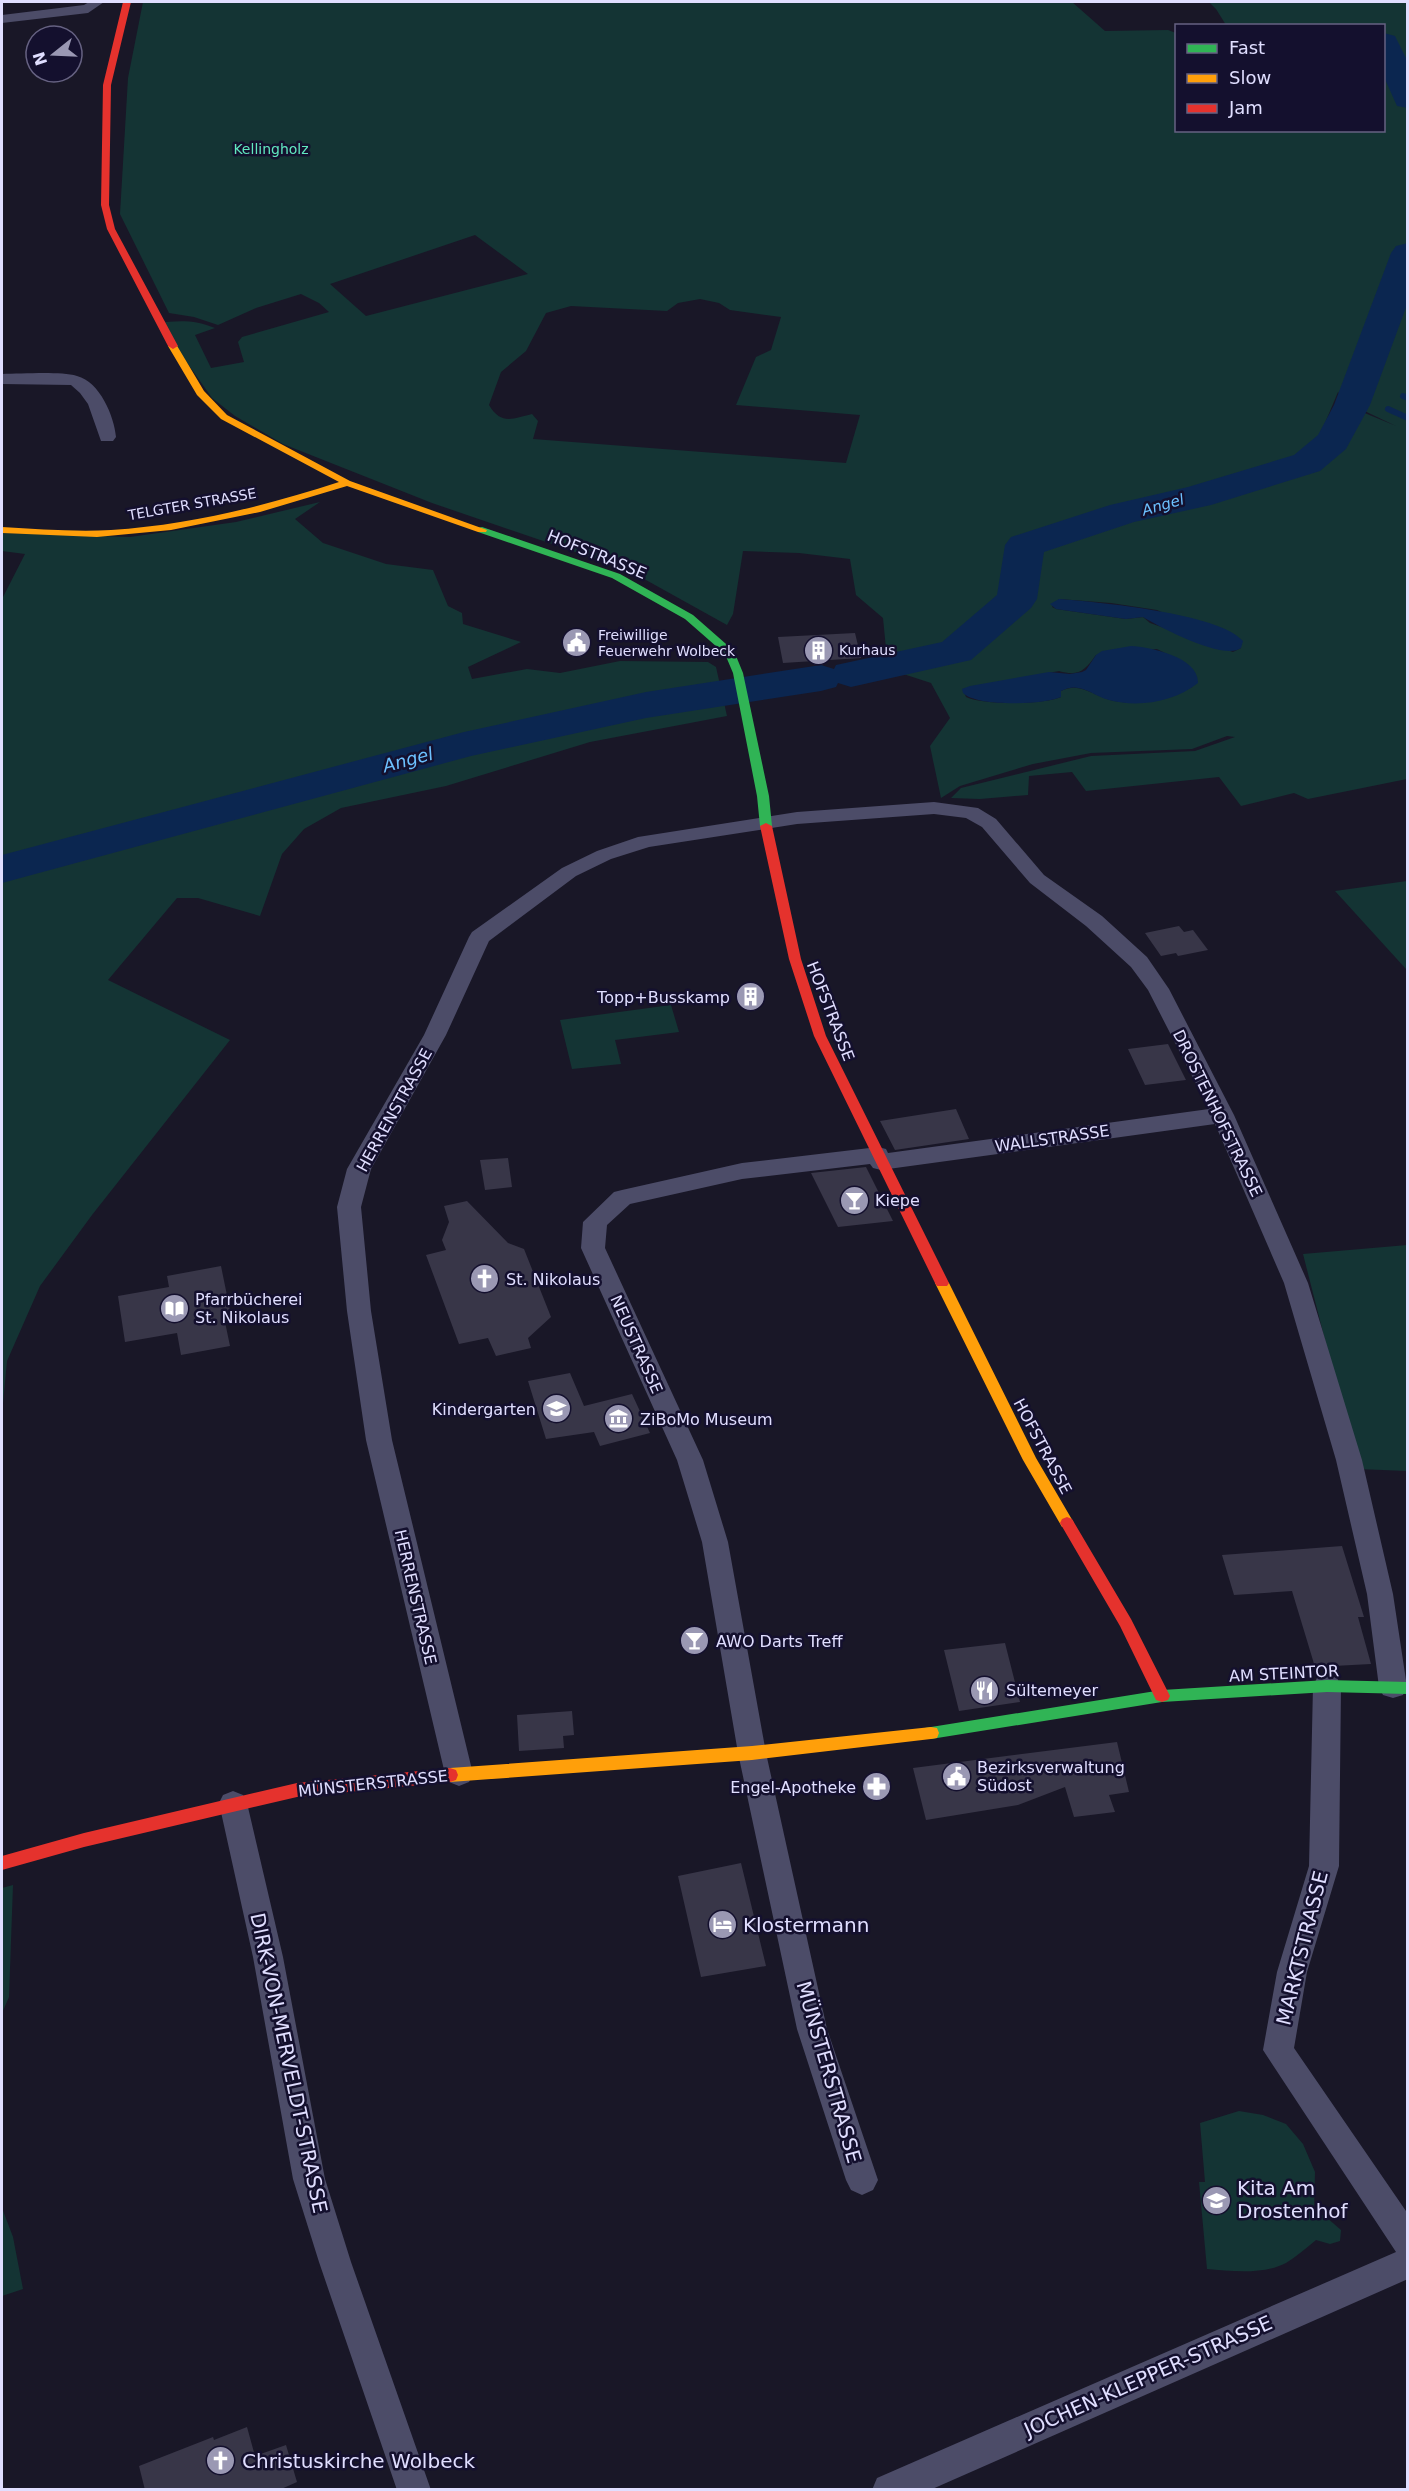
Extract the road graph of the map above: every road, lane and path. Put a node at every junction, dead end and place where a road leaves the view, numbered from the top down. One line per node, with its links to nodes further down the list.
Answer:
1 (96, 2): 3 (street)
2 (125, 2): 6 (street, HOFSTRASSE)
3 (2, 19)
4 (2, 378): 5 (street)
5 (107, 437)
6 (347, 483): 7 (street, TELGTER STRASSE); 8 (street, HOFSTRASSE)
7 (2, 530)
8 (765, 823): 9 (street, DROSTENHOFSTRASSE); 10 (street, HOFSTRASSE); 15 (street, HERRENSTRASSE)
9 (1222, 1115): 10 (street, WALLSTRASSE); 12 (street, DROSTENHOFSTRASSE)
10 (880, 1159): 13 (street, HOFSTRASSE); 14 (street, NEUSTRASSE)
11 (1327, 1686): 12 (street, AM STEINTOR); 13 (street, AM STEINTOR); 19 (street, MARKTSTRASSE)
12 (1400, 1688)
13 (1162, 1696): 14 (street, MÜNSTERSTRASSE)
14 (752, 1753): 15 (street, MÜNSTERSTRASSE); 18 (street, MÜNSTERSTRASSE)
15 (459, 1774): 16 (street, MÜNSTERSTRASSE)
16 (233, 1803): 17 (street, MÜNSTERSTRASSE); 21 (street, DIRK-VON-MERVELDT-STRASSE)
17 (5, 1862)
18 (862, 2180)
19 (1407, 2242)
20 (1407, 2263): 22 (street, JOCHEN-KLEPPER-STRASSE)
21 (414, 2490)
22 (889, 2490)

